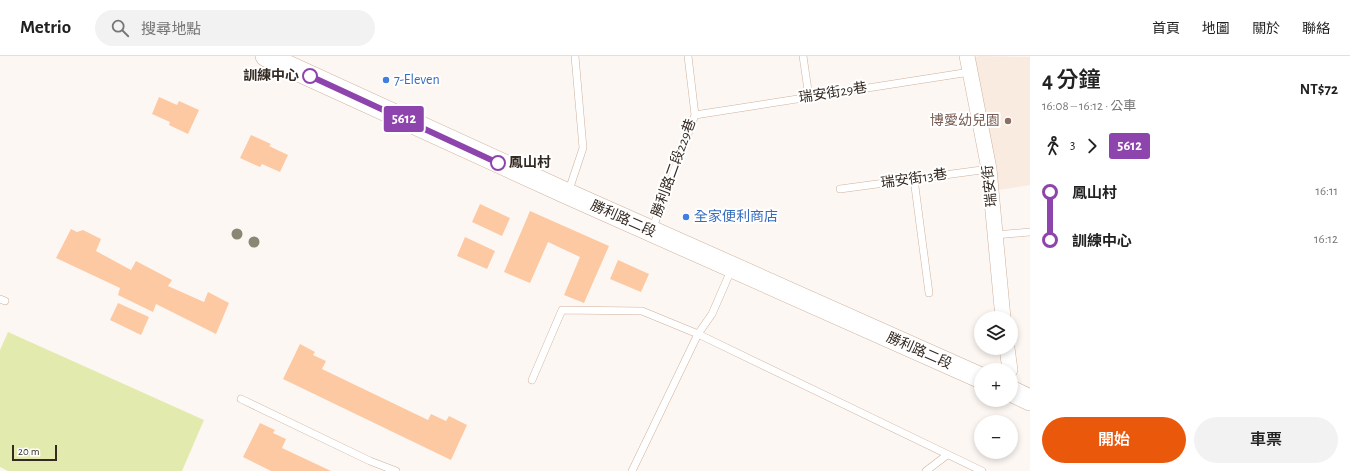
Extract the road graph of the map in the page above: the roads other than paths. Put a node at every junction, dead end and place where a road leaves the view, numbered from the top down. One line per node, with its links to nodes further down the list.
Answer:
1 (266, 56): 12 (main road, 勝利路二段)
2 (575, 56): 12 (lane)
3 (688, 56): 8 (lane, 勝利路二段229巷)
4 (804, 56): 7 (lane)
5 (967, 56): 6 (street, 瑞安街)
6 (970, 72): 7 (lane, 瑞安街29巷); 9 (street, 瑞安街)
7 (809, 97): 8 (lane, 瑞安街29巷)
8 (695, 115): 13 (lane, 勝利路二段229巷)
9 (989, 169): 10 (lane, 瑞安街13巷); 15 (street, 瑞安街)
10 (914, 179): 11 (lane, 瑞安街13巷); 17 (lane)
11 (840, 189)
12 (568, 194): 13 (main road, 勝利路二段)
13 (651, 232): 16 (main road, 勝利路二段)
14 (1030, 232): 15 (lane)
15 (995, 235): 18 (street, 瑞安街)
16 (732, 268): 19 (lane); 20 (main road, 勝利路二段)
17 (929, 293)
18 (1002, 311)
19 (698, 334): 21 (lane); 23 (lane); 25 (lane)
20 (974, 375)
21 (532, 380)
22 (242, 399): 24 (lane)
23 (947, 455): 26 (lane); 27 (lane)
24 (396, 471)
25 (632, 471)
26 (926, 471)
27 (982, 471)

